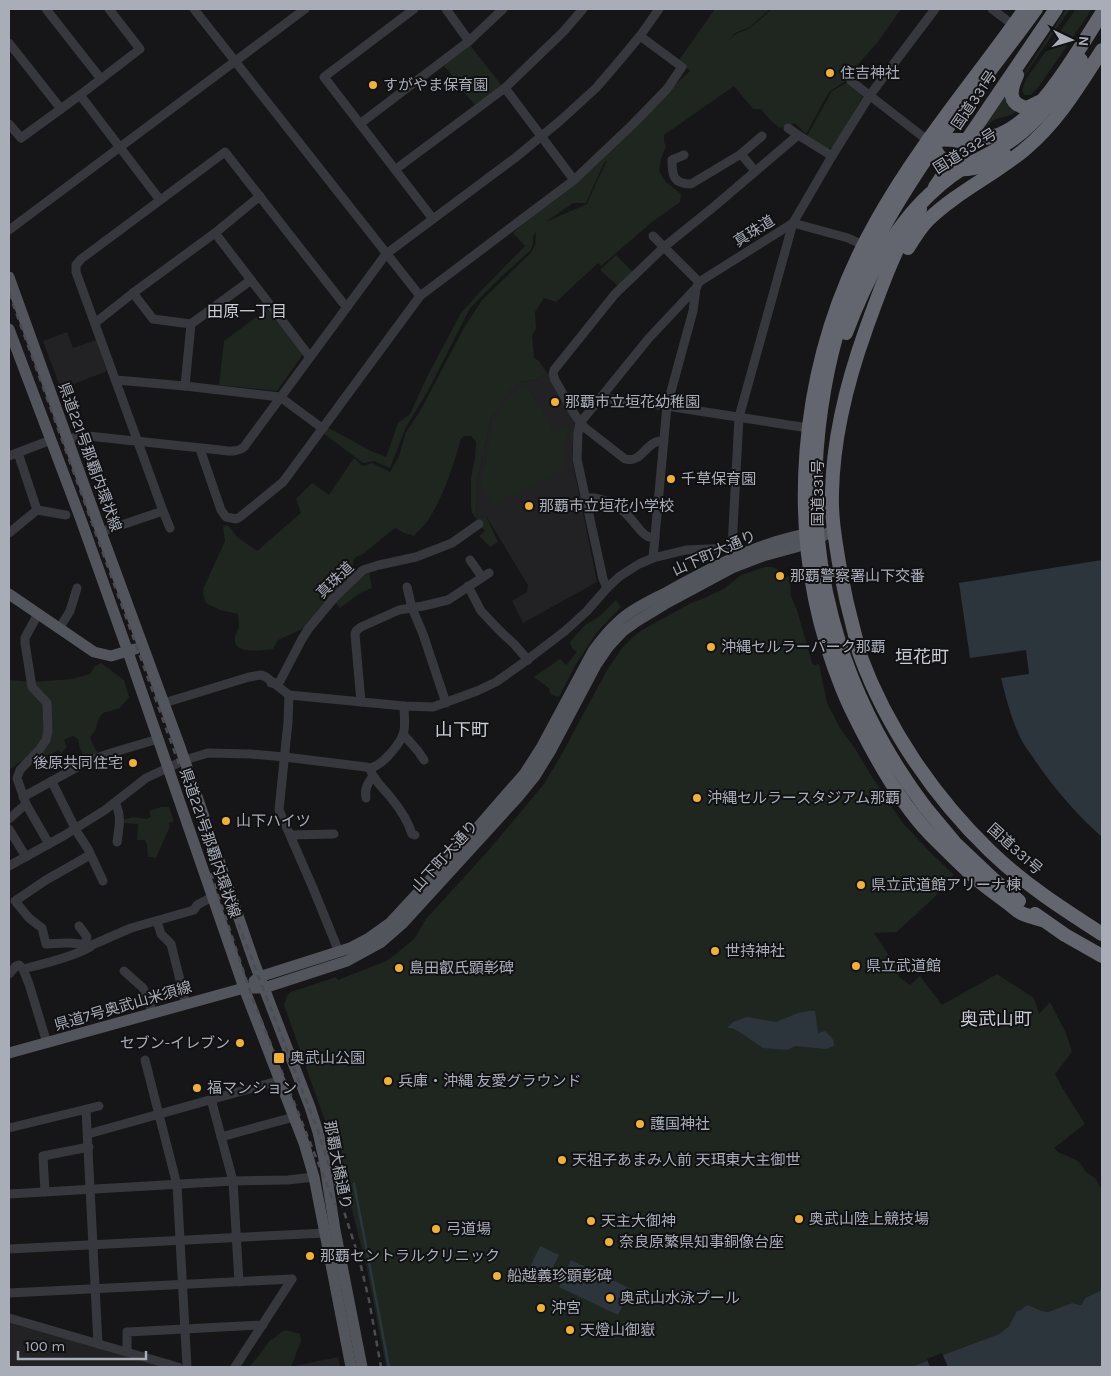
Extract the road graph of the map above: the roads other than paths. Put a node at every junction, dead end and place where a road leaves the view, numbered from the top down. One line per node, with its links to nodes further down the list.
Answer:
1 (46, 9): 24 (street)
2 (109, 9): 24 (street)
3 (194, 9): 23 (street)
4 (305, 9): 23 (street)
5 (414, 9): 32 (street)
6 (446, 9): 20 (street)
7 (503, 9): 20 (street)
8 (583, 9): 26 (street)
9 (659, 9): 18 (street)
10 (935, 9): 28 (street, 真珠道)
11 (992, 9): 16 (street)
12 (1025, 9): 16 (highway, 国道331号)
13 (1036, 9): 76 (highway, 国道331号, bridge)
14 (1056, 9): 19 (highway, 国道331号)
15 (1102, 13): 29 (highway, 国道332号)
16 (1013, 25): 38 (highway, 国道331号)
17 (1102, 29): 76 (highway, 国道332号, bridge)
18 (640, 36): 37 (street); 47 (street)
19 (1038, 37): 29 (highway); 39 (highway, 国道331号)
20 (469, 41): 32 (street)
21 (9, 43): 31 (street)
22 (1102, 50): 30 (highway)
23 (235, 61): 40 (street); 57 (street)
24 (101, 79): 27 (street)
25 (851, 81): 28 (street)
26 (505, 88): 37 (street); 45 (street)
27 (80, 95): 31 (street); 40 (street)
28 (870, 95): 38 (street); 43 (street, 真珠道)
29 (1042, 100): 39 (highway, 国道332号)
30 (1065, 106): 44 (highway); 59 (highway)
31 (61, 109): 33 (street)
32 (360, 123): 45 (street)
33 (9, 124)
34 (788, 128): 35 (street)
35 (798, 135): 43 (street); 46 (street)
36 (762, 136): 41 (street)
37 (541, 137): 47 (street); 50 (street)
38 (928, 138): 39 (highway, 国道332号); 44 (highway); 55 (highway, 国道331号)
39 (966, 140): 44 (highway, 国道331号)
40 (120, 146): 49 (street); 52 (street)
41 (741, 154): 42 (street); 46 (street)
42 (684, 155)
43 (832, 156): 51 (street, 真珠道)
44 (949, 166): 59 (highway, 国道331号)
45 (396, 168): 50 (street)
46 (755, 171): 56 (street)
47 (574, 180): 63 (street)
48 (260, 196): 49 (street); 53 (street); 64 (street)
49 (160, 200): 65 (street)
50 (434, 219): 57 (street)
51 (793, 223): 55 (street); 61 (street, 真珠道); 74 (street)
52 (9, 230)
53 (215, 233): 60 (street); 62 (street)
54 (653, 236): 56 (street)
55 (863, 245): 59 (highway); 76 (highway, 国道331号)
56 (664, 247): 61 (street); 75 (street)
57 (386, 254): 63 (street); 64 (street)
58 (9, 277): 79 (main road, 県道221号那覇内環状線)
59 (886, 277): 90 (highway, 国道331号)
60 (251, 280): 66 (street); 68 (street)
61 (698, 285): 72 (street, 真珠道); 73 (street)
62 (133, 293): 65 (street); 66 (street)
63 (420, 296): 77 (street)
64 (348, 306): 68 (street)
65 (95, 323): 69 (street)
66 (191, 324): 70 (street)
67 (9, 329): 78 (main road, 県道221号那覇内環状線)
68 (310, 357): 71 (street)
69 (116, 380): 70 (street); 81 (street)
70 (185, 386): 71 (street)
71 (280, 397): 77 (street); 82 (street)
72 (602, 398): 73 (street); 75 (street, 真珠道)
73 (667, 406): 74 (street); 80 (street)
74 (739, 418): 76 (street); 95 (street)
75 (580, 423): 80 (street); 84 (street)
76 (814, 425): 94 (highway, 国道331号); 139 (highway, 国道331号, bridge)
77 (322, 428): 82 (street)
78 (51, 440): 83 (street); 107 (main road, 県道221号那覇内環状線)
79 (67, 440): 81 (street); 91 (main road, 県道221号那覇内環状線)
80 (664, 441): 93 (street)
81 (138, 442): 82 (street); 86 (street)
82 (200, 448)
83 (13, 454): 85 (street)
84 (585, 498): 93 (street); 101 (street)
85 (37, 510): 87 (street); 92 (street)
86 (163, 510): 89 (street); 91 (street)
87 (66, 514)
88 (478, 524): 109 (street, 真珠道)
89 (170, 528)
90 (834, 530): 94 (main road, 山下町大通り); 142 (highway, 国道331号)
91 (101, 532): 106 (main road, 県道221号那覇内環状線)
92 (9, 533)
93 (655, 538): 96 (street)
94 (807, 539): 95 (main road, 山下町大通り); 139 (highway, 国道331号); 151 (main road, 山下町大通り)
95 (734, 552): 96 (street); 144 (main road, 山下町大通り)
96 (652, 558): 101 (street)
97 (470, 560): 98 (street)
98 (468, 586): 103 (street); 108 (street)
99 (406, 587): 103 (street)
100 (77, 588): 105 (street)
101 (607, 588): 108 (street)
102 (9, 594): 104 (main road)
103 (412, 608): 111 (street); 113 (street)
104 (38, 614): 105 (main road); 124 (street)
105 (59, 629): 107 (main road)
106 (144, 646): 107 (main road); 112 (main road, 県道221号那覇内環状線)
107 (128, 652): 116 (main road, 県道221号那覇内環状線)
108 (528, 660): 113 (street)
109 (273, 683): 110 (street); 112 (street)
110 (289, 695): 111 (street); 117 (street)
111 (361, 702): 114 (street)
112 (164, 703): 118 (main road, 県道221号那覇内環状線)
113 (446, 703): 114 (street)
114 (404, 706): 115 (street)
115 (403, 734): 119 (street); 121 (street)
116 (158, 739): 120 (main road, 県道221号那覇内環状線); 122 (street)
117 (285, 757): 118 (street); 121 (street); 130 (street)
118 (185, 760): 120 (street); 149 (main road, 県道221号那覇内環状線)
119 (424, 760)
120 (168, 768): 125 (street); 138 (main road, 県道221号那覇内環状線)
121 (372, 772): 123 (street); 131 (street)
122 (52, 782): 124 (street); 128 (street)
123 (366, 798)
124 (25, 800): 126 (street); 133 (street)
125 (115, 803): 128 (street); 132 (street)
126 (9, 819)
127 (9, 829): 135 (street)
128 (75, 829): 133 (street); 134 (street)
129 (334, 834): 130 (street)
130 (290, 835): 144 (street)
131 (416, 835)
132 (118, 842)
133 (49, 844): 135 (street)
134 (90, 855): 137 (street); 143 (street)
135 (26, 857): 136 (street)
136 (9, 866)
137 (103, 881)
138 (212, 897): 140 (street); 150 (main road, 県道221号那覇内環状線)
139 (1042, 920): 145 (highway, 国道331号)
140 (157, 921): 143 (street); 152 (street)
141 (79, 926): 143 (street)
142 (1102, 934)
143 (87, 946): 146 (street)
144 (339, 952): 149 (main road, 山下町大通り)
145 (1102, 956)
146 (23, 969): 148 (street); 154 (street)
147 (124, 971): 153 (street)
148 (9, 974)
149 (259, 977): 150 (main road, 山下町大通り); 151 (main road, 那覇大橋通り)
150 (244, 988): 151 (main road, 山下町大通り); 152 (main road, 県道7号奥武山米須線); 157 (main road, 那覇大橋通り)
151 (264, 988): 191 (main road, 那覇大橋通り)
152 (186, 1004): 153 (main road, 県道7号奥武山米須線)
153 (153, 1013): 154 (main road, 県道7号奥武山米須線)
154 (47, 1043): 155 (main road, 県道7号奥武山米須線)
155 (9, 1053)
156 (145, 1060): 161 (street)
157 (281, 1080): 158 (street); 162 (main road, 那覇大橋通り)
158 (211, 1100): 161 (street); 165 (street)
159 (99, 1106): 160 (street)
160 (86, 1110): 163 (street); 164 (street)
161 (159, 1113): 164 (street); 169 (street)
162 (294, 1117): 165 (street); 167 (main road, 那覇大橋通り)
163 (9, 1128)
164 (88, 1134): 166 (street)
165 (221, 1137): 168 (street)
166 (89, 1148): 170 (street); 171 (street)
167 (314, 1177): 168 (street); 173 (main road, 那覇大橋通り)
168 (233, 1182): 169 (street); 174 (street)
169 (177, 1185): 170 (street); 175 (street)
170 (91, 1190): 171 (street); 176 (street)
171 (44, 1192): 172 (street)
172 (9, 1194)
173 (325, 1233): 174 (street); 190 (main road, 那覇大橋通り)
174 (236, 1236): 175 (street); 178 (street)
175 (181, 1241): 176 (street); 179 (street)
176 (94, 1245): 177 (street); 180 (street)
177 (9, 1249)
178 (239, 1282): 179 (street); 183 (street)
179 (183, 1284): 180 (street); 184 (street)
180 (96, 1289): 181 (street); 185 (street)
181 (9, 1293)
182 (9, 1318): 185 (street)
183 (263, 1325): 184 (street); 189 (street)
184 (185, 1329): 186 (street); 188 (street)
185 (98, 1344): 186 (street)
186 (128, 1352): 187 (street)
187 (178, 1367)
188 (187, 1367)
189 (235, 1367)
190 (351, 1367)
191 (362, 1367)

